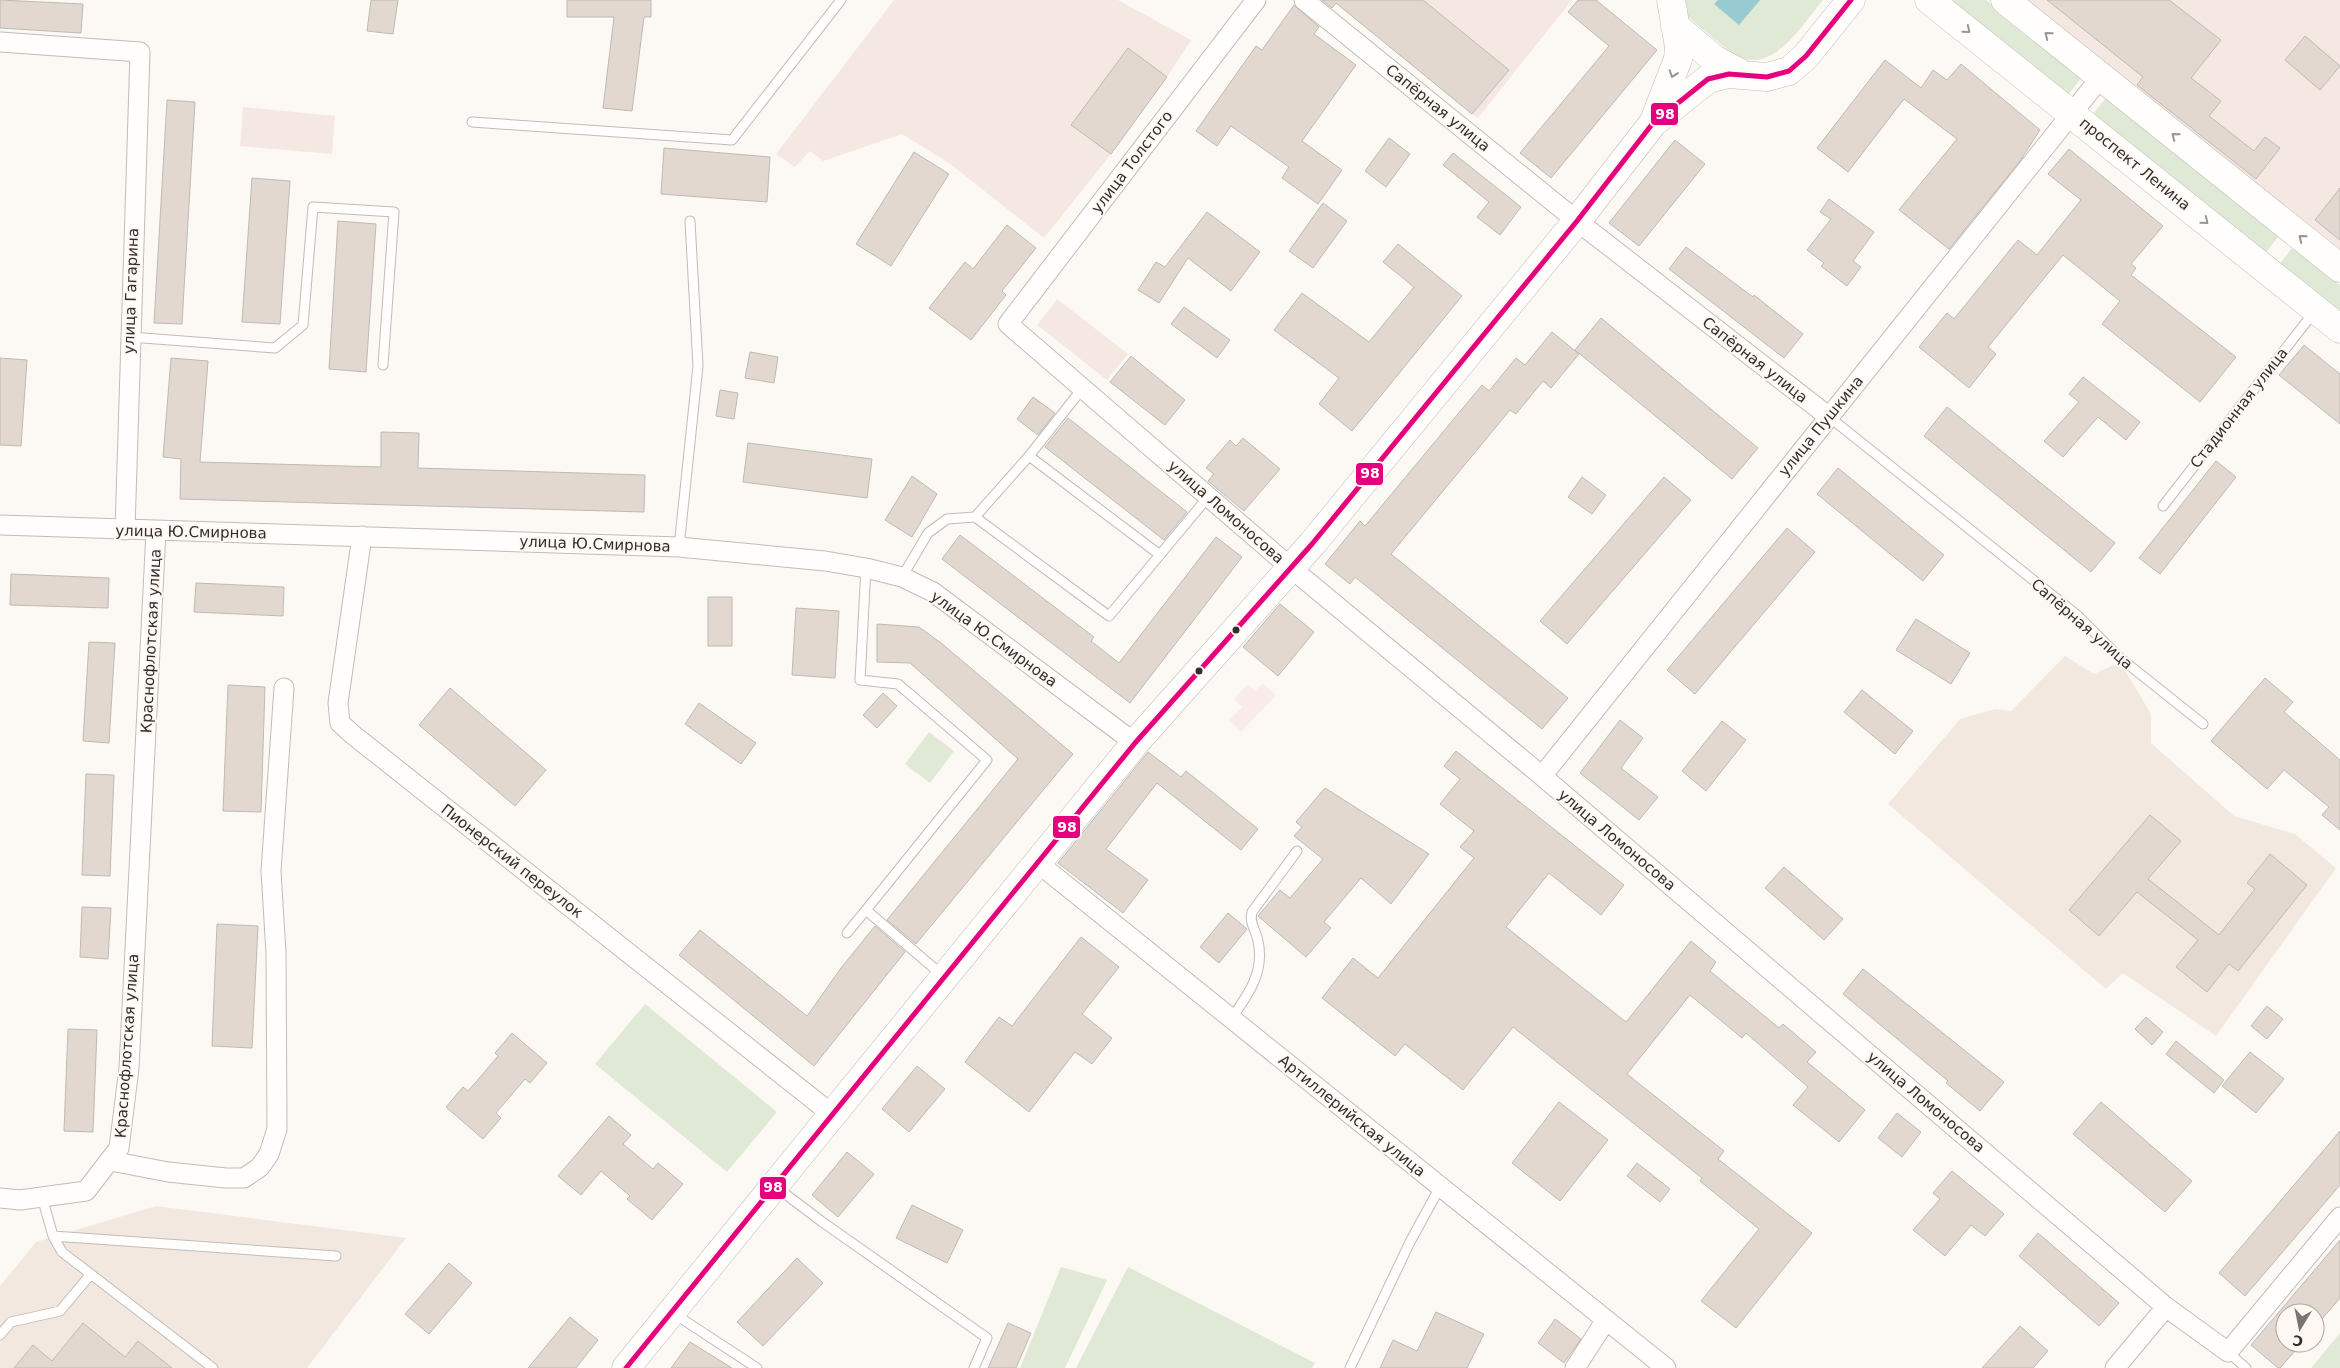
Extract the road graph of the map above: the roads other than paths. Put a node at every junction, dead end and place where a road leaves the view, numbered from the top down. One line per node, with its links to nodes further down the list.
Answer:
1 (841, 0): 12 (lane)
2 (1256, 0): 18 (street, улица Толстого)
3 (1304, 0): 15 (street, Сапёрная улица)
4 (1852, 0): 9 (main road)
5 (1929, 0): 11 (main road, проспект Ленина, one-way to 11)
6 (2005, 0): 10 (main road, one-way to 6)
7 (1673, 13): 9 (main road); 13 (main road, one-way to 13)
8 (0, 42): 20 (street, улица Гагарина)
9 (1744, 75): 13 (main road)
10 (2101, 77): 11 (street, улица Пушкина); 16 (main road, one-way to 10)
11 (2072, 114): 17 (main road, проспект Ленина, one-way to 17); 23 (street, улица Пушкина)
12 (472, 122)
13 (1654, 123): 15 (main road)
14 (690, 221): 32 (lane)
15 (1577, 221): 23 (street, Сапёрная улица); 35 (main road)
16 (2340, 268)
17 (2316, 310): 19 (main road, проспект Ленина); 26 (lane, Стадионная улица)
18 (1008, 324): 22 (street, улица Ломоносова)
19 (2340, 329)
20 (130, 338): 21 (lane); 29 (street, улица Гагарина)
21 (383, 365)
22 (1082, 389): 24 (lane); 25 (street, улица Ломоносова)
23 (1828, 416): 38 (lane, Сапёрная улица); 40 (street, улица Пушкина)
24 (1029, 456): 27 (lane); 33 (lane)
25 (1208, 497): 33 (lane); 35 (street, улица Ломоносова)
26 (2163, 506)
27 (974, 517): 33 (lane); 36 (lane)
28 (0, 525): 29 (street, улица Ю.Смирнова)
29 (125, 530): 30 (street, улица Ю.Смирнова)
30 (156, 531): 31 (street, улица Ю.Смирнова); 48 (street, Краснофлотская улица)
31 (362, 536): 32 (street, улица Ю.Смирнова); 47 (street, Пионерский переулок)
32 (679, 547): 34 (street, улица Ю.Смирнова)
33 (1160, 555)
34 (866, 568): 36 (street, улица Ю.Смирнова); 43 (lane)
35 (1291, 568): 39 (main road); 40 (street, улица Ломоносова)
36 (902, 578): 39 (street, улица Ю.Смирнова)
37 (284, 688): 48 (street)
38 (2202, 724)
39 (1135, 743): 42 (main road)
40 (1542, 776): 57 (street, улица Ломоносова)
41 (1297, 851): 46 (lane)
42 (1038, 863): 45 (main road); 46 (street, Артиллерийская улица)
43 (866, 910): 44 (lane); 45 (lane)
44 (847, 933)
45 (945, 978): 47 (main road)
46 (1231, 1018): 50 (street, Артиллерийская улица)
47 (833, 1115): 49 (main road)
48 (111, 1161): 51 (street, Краснофлотская улица)
49 (775, 1186): 58 (main road); 65 (lane)
50 (1440, 1187): 59 (street, Артиллерийская улица); 66 (lane)
51 (42, 1197): 52 (street, Краснофлотская улица); 54 (lane)
52 (0, 1198)
53 (2340, 1218): 61 (street)
54 (53, 1236): 55 (lane); 56 (lane)
55 (336, 1256)
56 (91, 1274): 60 (lane); 62 (lane)
57 (2166, 1306): 61 (street, улица Ломоносова); 69 (street)
58 (672, 1312): 63 (main road); 64 (lane)
59 (1606, 1320): 67 (street); 68 (street, Артиллерийская улица)
60 (0, 1336)
61 (2228, 1352): 70 (lane)
62 (213, 1368)
63 (626, 1368)
64 (757, 1368)
65 (974, 1368)
66 (1350, 1368)
67 (1575, 1368)
68 (1666, 1368)
69 (2115, 1368)
70 (2246, 1368)

